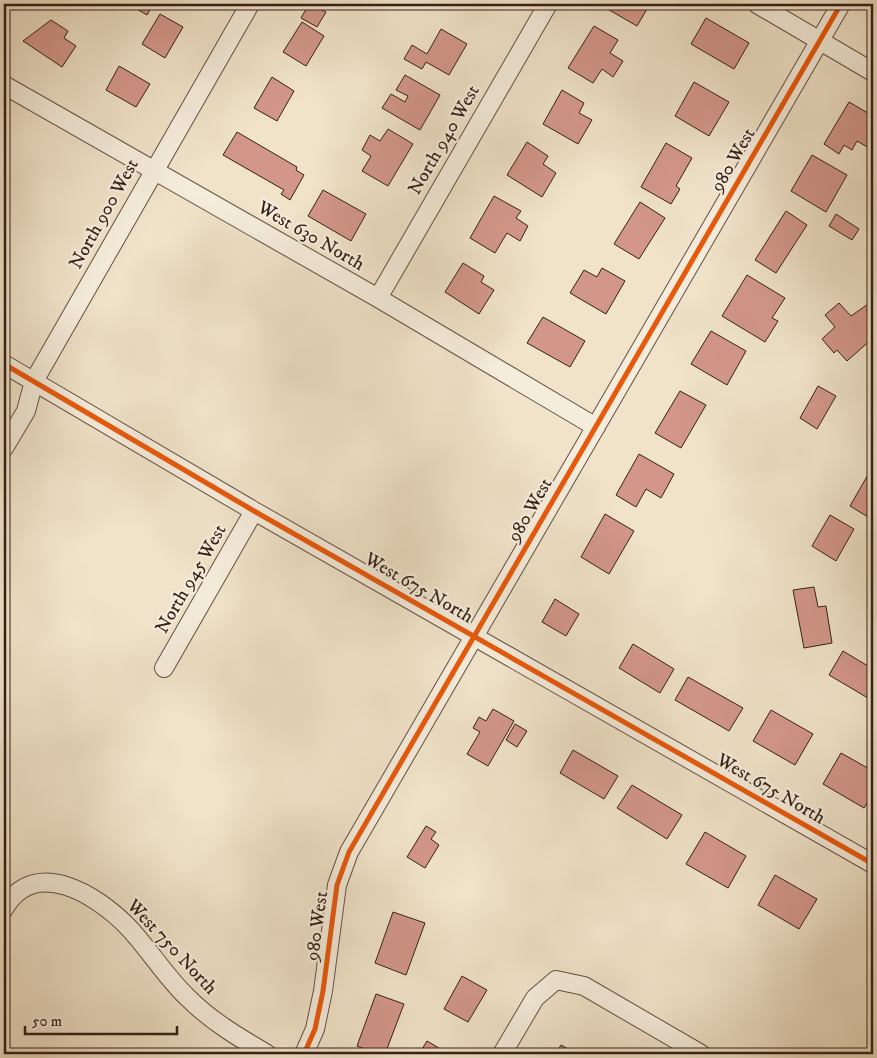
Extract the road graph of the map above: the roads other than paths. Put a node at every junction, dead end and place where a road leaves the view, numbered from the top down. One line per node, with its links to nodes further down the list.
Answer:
1 (250, 4): 8 (street, North 900 West)
2 (548, 4): 9 (street, North 940 West)
3 (757, 4): 5 (street)
4 (841, 4): 5 (street, 980 West)
5 (820, 41): 6 (street); 12 (street, 980 West)
6 (873, 72)
7 (4, 85): 8 (street, West 630 North)
8 (153, 170): 9 (street, West 630 North); 11 (street, North 900 West)
9 (378, 298): 12 (street, West 630 North)
10 (4, 364): 11 (street, West 675 North)
11 (34, 381): 13 (street, North 900 West); 14 (street, West 675 North)
12 (596, 427): 15 (street, 980 West)
13 (4, 448)
14 (254, 511): 15 (street, West 675 North); 16 (street, North 945 West)
15 (473, 637): 17 (street, West 675 North); 20 (street, 980 West)
16 (164, 668)
17 (873, 864)
18 (4, 909): 19 (street, West 750 North)
19 (267, 1054)
20 (304, 1054)
21 (502, 1054): 22 (street)
22 (701, 1054)

